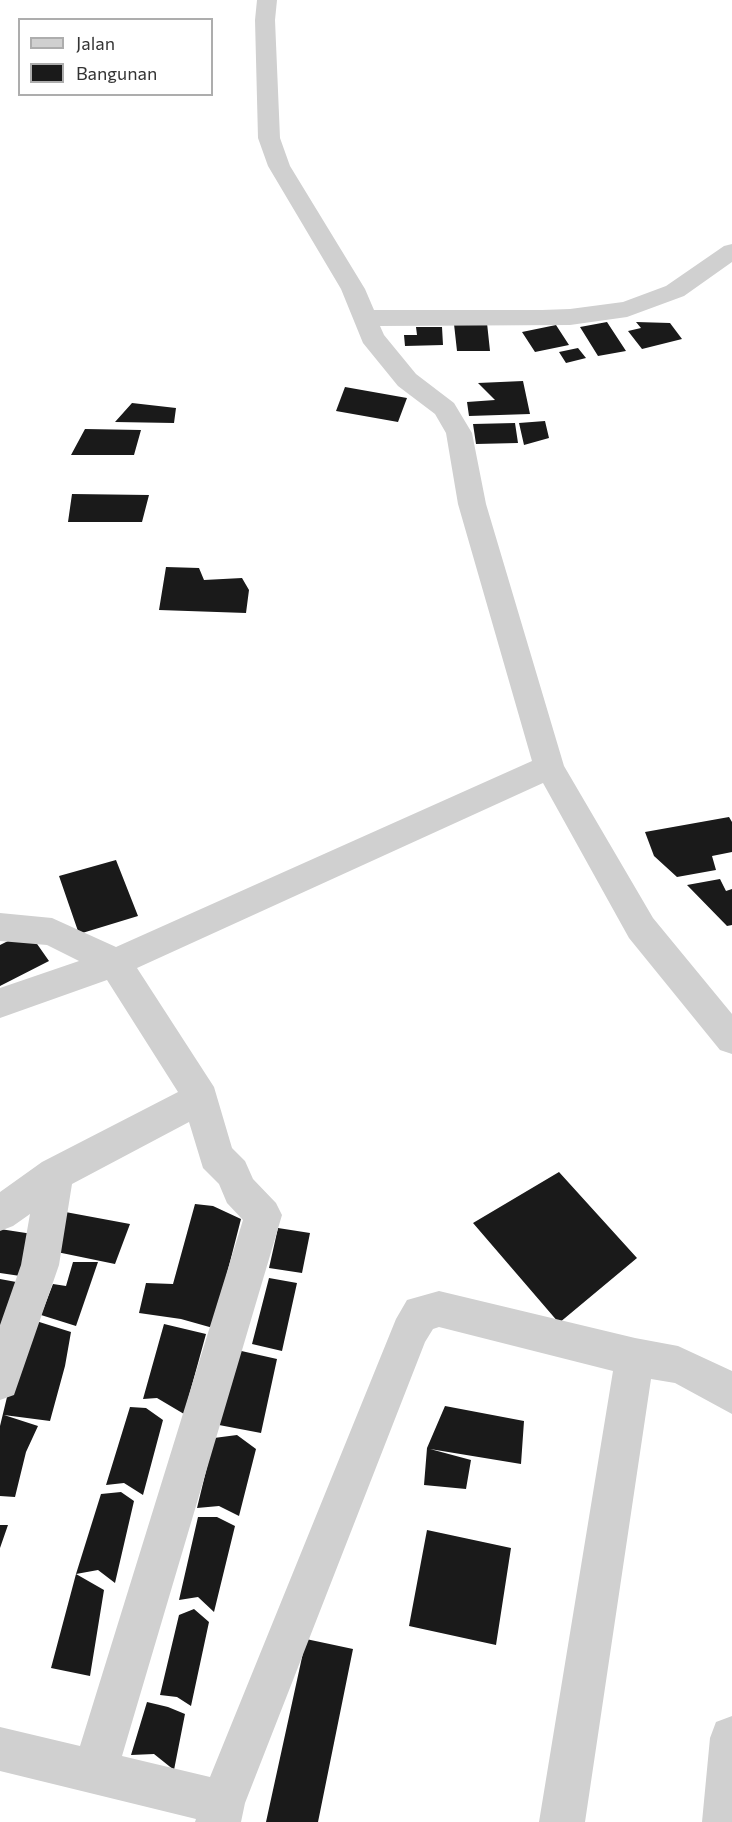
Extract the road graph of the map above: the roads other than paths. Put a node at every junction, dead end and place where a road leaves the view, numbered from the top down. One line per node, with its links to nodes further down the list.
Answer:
1 (267, 0): 3 (street)
2 (732, 251): 3 (street)
3 (365, 318): 4 (street)
4 (549, 767): 6 (street); 8 (street)
5 (0, 927): 6 (street)
6 (115, 963): 7 (street); 9 (street)
7 (0, 1003)
8 (732, 1039)
9 (201, 1098): 10 (street); 17 (street)
10 (55, 1174): 11 (street); 13 (street)
11 (0, 1214)
12 (635, 1357): 14 (street); 18 (street); 19 (street)
13 (0, 1381)
14 (732, 1394)
15 (732, 1738): 20 (street)
16 (0, 1749): 17 (street)
17 (95, 1771): 18 (street)
18 (220, 1813)
19 (562, 1822)
20 (725, 1822)

